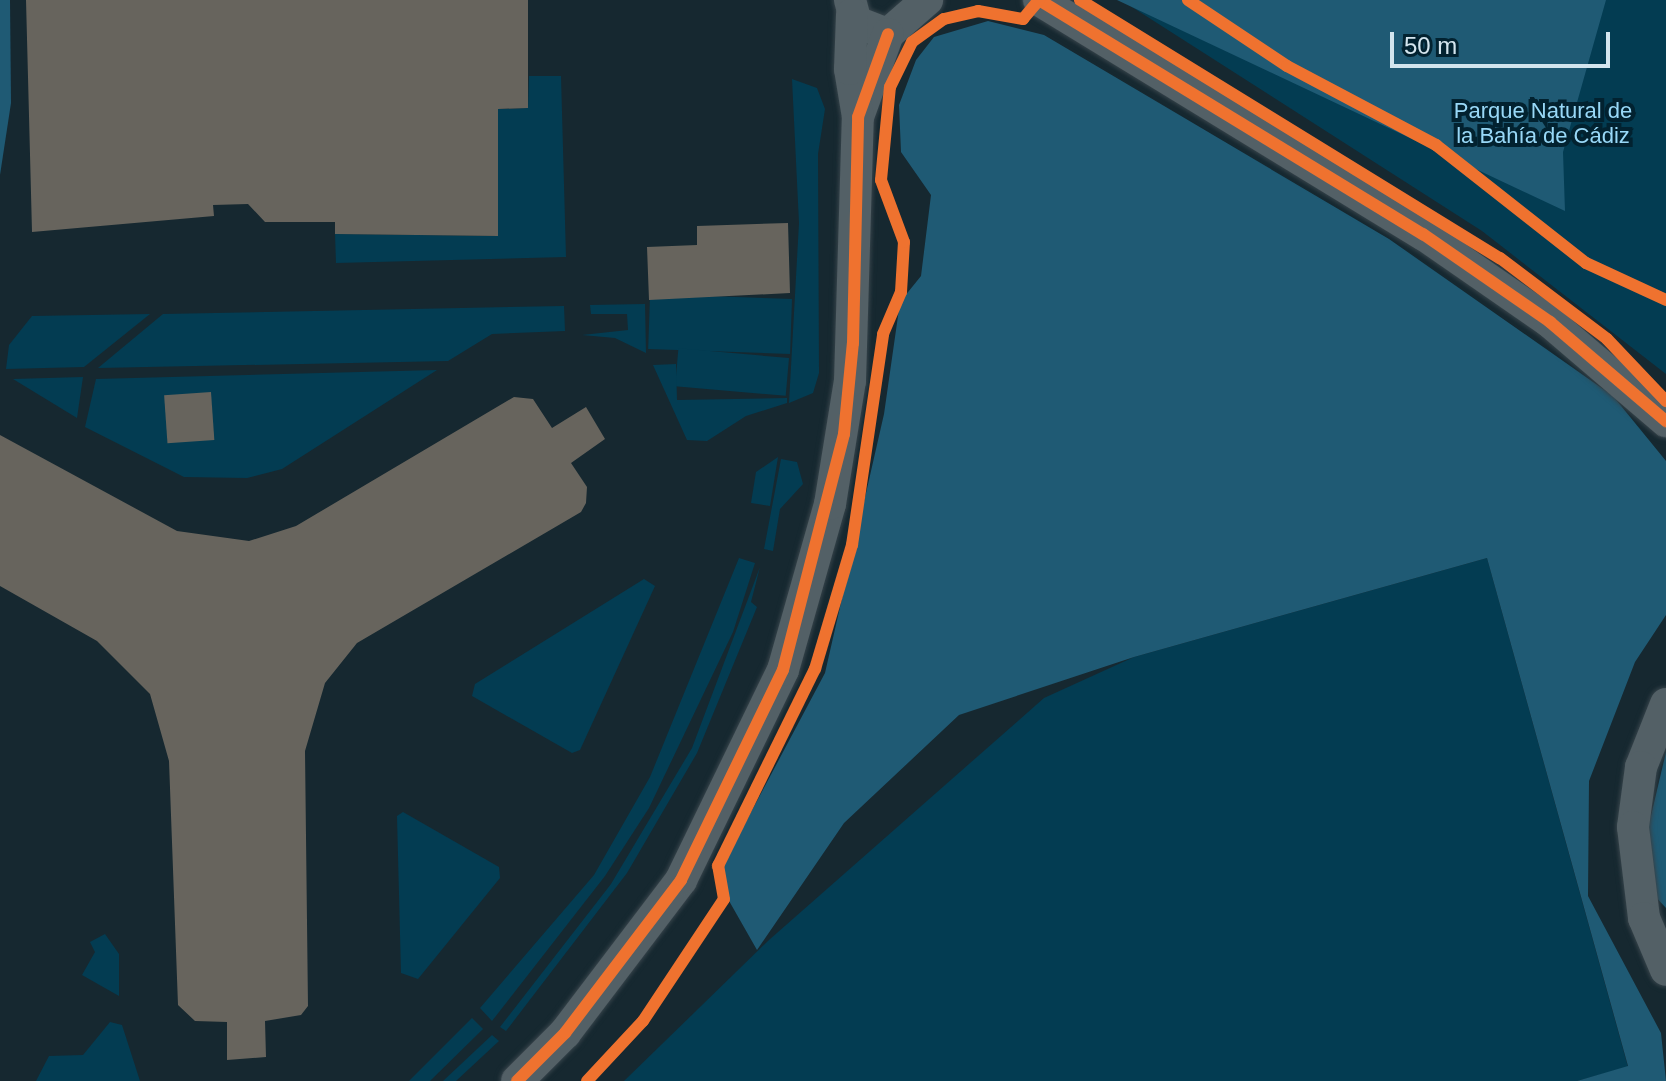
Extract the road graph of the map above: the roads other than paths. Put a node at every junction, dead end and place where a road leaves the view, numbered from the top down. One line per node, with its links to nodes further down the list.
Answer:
1 (927, 0): 4 (street)
2 (1039, 0): 6 (street)
3 (851, 7): 4 (street); 5 (street)
4 (888, 34): 5 (street)
5 (858, 117): 9 (street)
6 (1666, 421)
7 (1666, 704): 8 (street)
8 (1666, 970)
9 (517, 1081)

